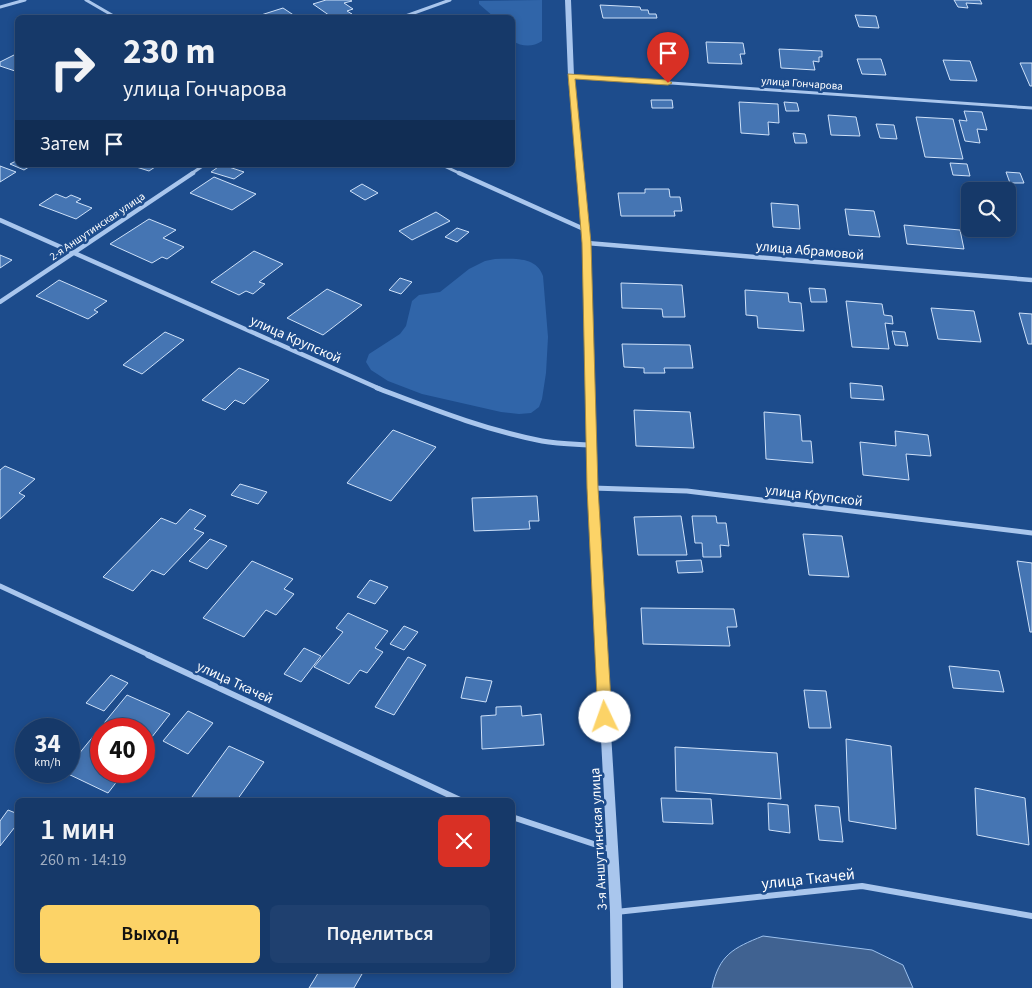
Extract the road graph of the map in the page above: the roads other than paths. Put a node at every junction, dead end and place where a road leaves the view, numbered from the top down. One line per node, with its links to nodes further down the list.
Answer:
1 (25, 0): 5 (street)
2 (86, 0): 6 (street)
3 (450, 0): 7 (street)
4 (568, 0): 8 (street, 3-я Аншутинская улица)
5 (0, 7)
6 (112, 15)
7 (408, 15)
8 (571, 76): 9 (street, улица Гончарова); 13 (street, 3-я Аншутинская улица)
9 (1032, 108)
10 (201, 167): 15 (street, 2-я Аншутинская улица)
11 (446, 167): 13 (street)
12 (0, 220): 15 (street, улица Крупской)
13 (586, 230): 14 (street, 3-я Аншутинская улица)
14 (587, 243): 16 (street, улица Абрамовой); 18 (street, 3-я Аншутинская улица)
15 (74, 252): 17 (street, 2-я Аншутинская улица); 18 (street, улица Крупской)
16 (1032, 280)
17 (0, 302)
18 (593, 445): 19 (street, 3-я Аншутинская улица)
19 (592, 488): 20 (street, улица Крупской); 24 (street, 3-я Аншутинская улица)
20 (1032, 533)
21 (0, 586): 22 (street, улица Ткачей)
22 (456, 798)
23 (515, 818): 24 (street)
24 (612, 850): 25 (street, 3-я Аншутинская улица)
25 (616, 912): 26 (street, улица Ткачей); 27 (street, 3-я Аншутинская улица)
26 (1032, 916)
27 (617, 988)

